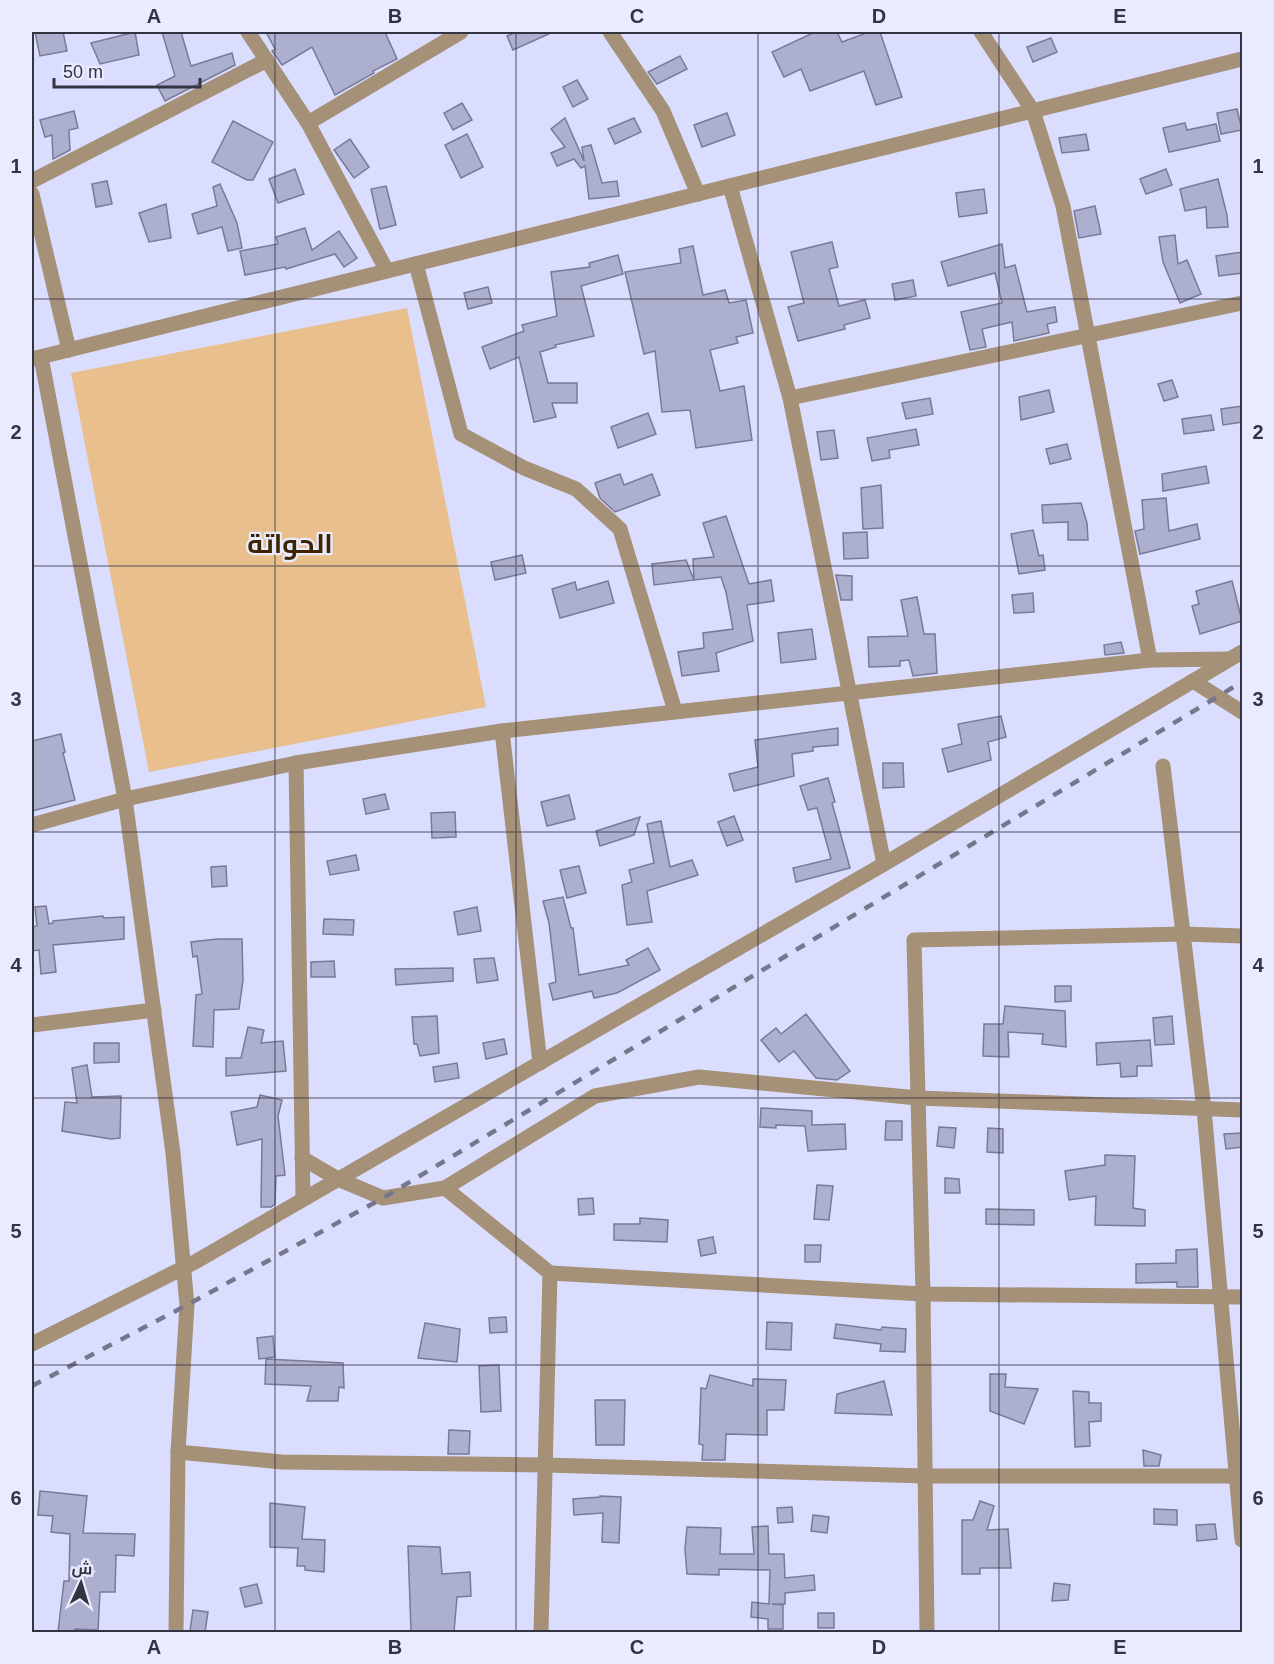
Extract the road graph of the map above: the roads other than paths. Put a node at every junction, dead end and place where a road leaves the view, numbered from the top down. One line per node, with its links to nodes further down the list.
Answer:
1 (248, 32): 6 (street)
2 (461, 32): 8 (street)
3 (610, 32): 12 (street)
4 (981, 32): 7 (street)
5 (1242, 59): 7 (street)
6 (267, 60): 8 (street); 9 (street)
7 (1033, 111): 10 (street); 16 (street)
8 (308, 123): 14 (street)
9 (32, 181)
10 (730, 186): 12 (street); 19 (street)
11 (32, 194): 17 (street)
12 (698, 194): 13 (street)
13 (416, 264): 14 (street); 24 (street)
14 (387, 271): 17 (street)
15 (1242, 303): 16 (street)
16 (1088, 336): 19 (street); 21 (street)
17 (69, 350): 18 (street)
18 (36, 358): 29 (street)
19 (790, 398): 23 (street)
20 (1237, 655): 21 (street); 22 (street)
21 (1150, 660): 23 (street)
22 (1193, 681): 25 (street); 31 (street)
23 (849, 692): 24 (street); 31 (street)
24 (675, 711): 26 (street)
25 (1242, 712)
26 (502, 731): 27 (street); 36 (street)
27 (296, 763): 29 (street); 40 (street)
28 (1163, 766): 32 (street)
29 (125, 799): 30 (street); 34 (street)
30 (32, 825)
31 (884, 864): 36 (street)
32 (1184, 934): 33 (street); 37 (street); 38 (street)
33 (1242, 936)
34 (154, 1010): 35 (street); 44 (street)
35 (32, 1025)
36 (540, 1063): 41 (street)
37 (918, 1098): 38 (street); 42 (street); 46 (street)
38 (1204, 1109): 39 (street); 47 (street)
39 (1242, 1110)
40 (302, 1158): 41 (street); 43 (street)
41 (338, 1179): 42 (street); 43 (street)
42 (445, 1188): 45 (street)
43 (303, 1199): 44 (street)
44 (184, 1267): 49 (street); 50 (street)
45 (550, 1273): 46 (street); 51 (street)
46 (923, 1294): 47 (street); 52 (street)
47 (1221, 1296): 48 (street); 53 (street)
48 (1242, 1297)
49 (32, 1344)
50 (178, 1452): 51 (street); 55 (street)
51 (545, 1465): 52 (street); 56 (street)
52 (926, 1476): 53 (street); 57 (street)
53 (1240, 1476): 54 (street)
54 (1242, 1540)
55 (176, 1632)
56 (541, 1632)
57 (927, 1632)

